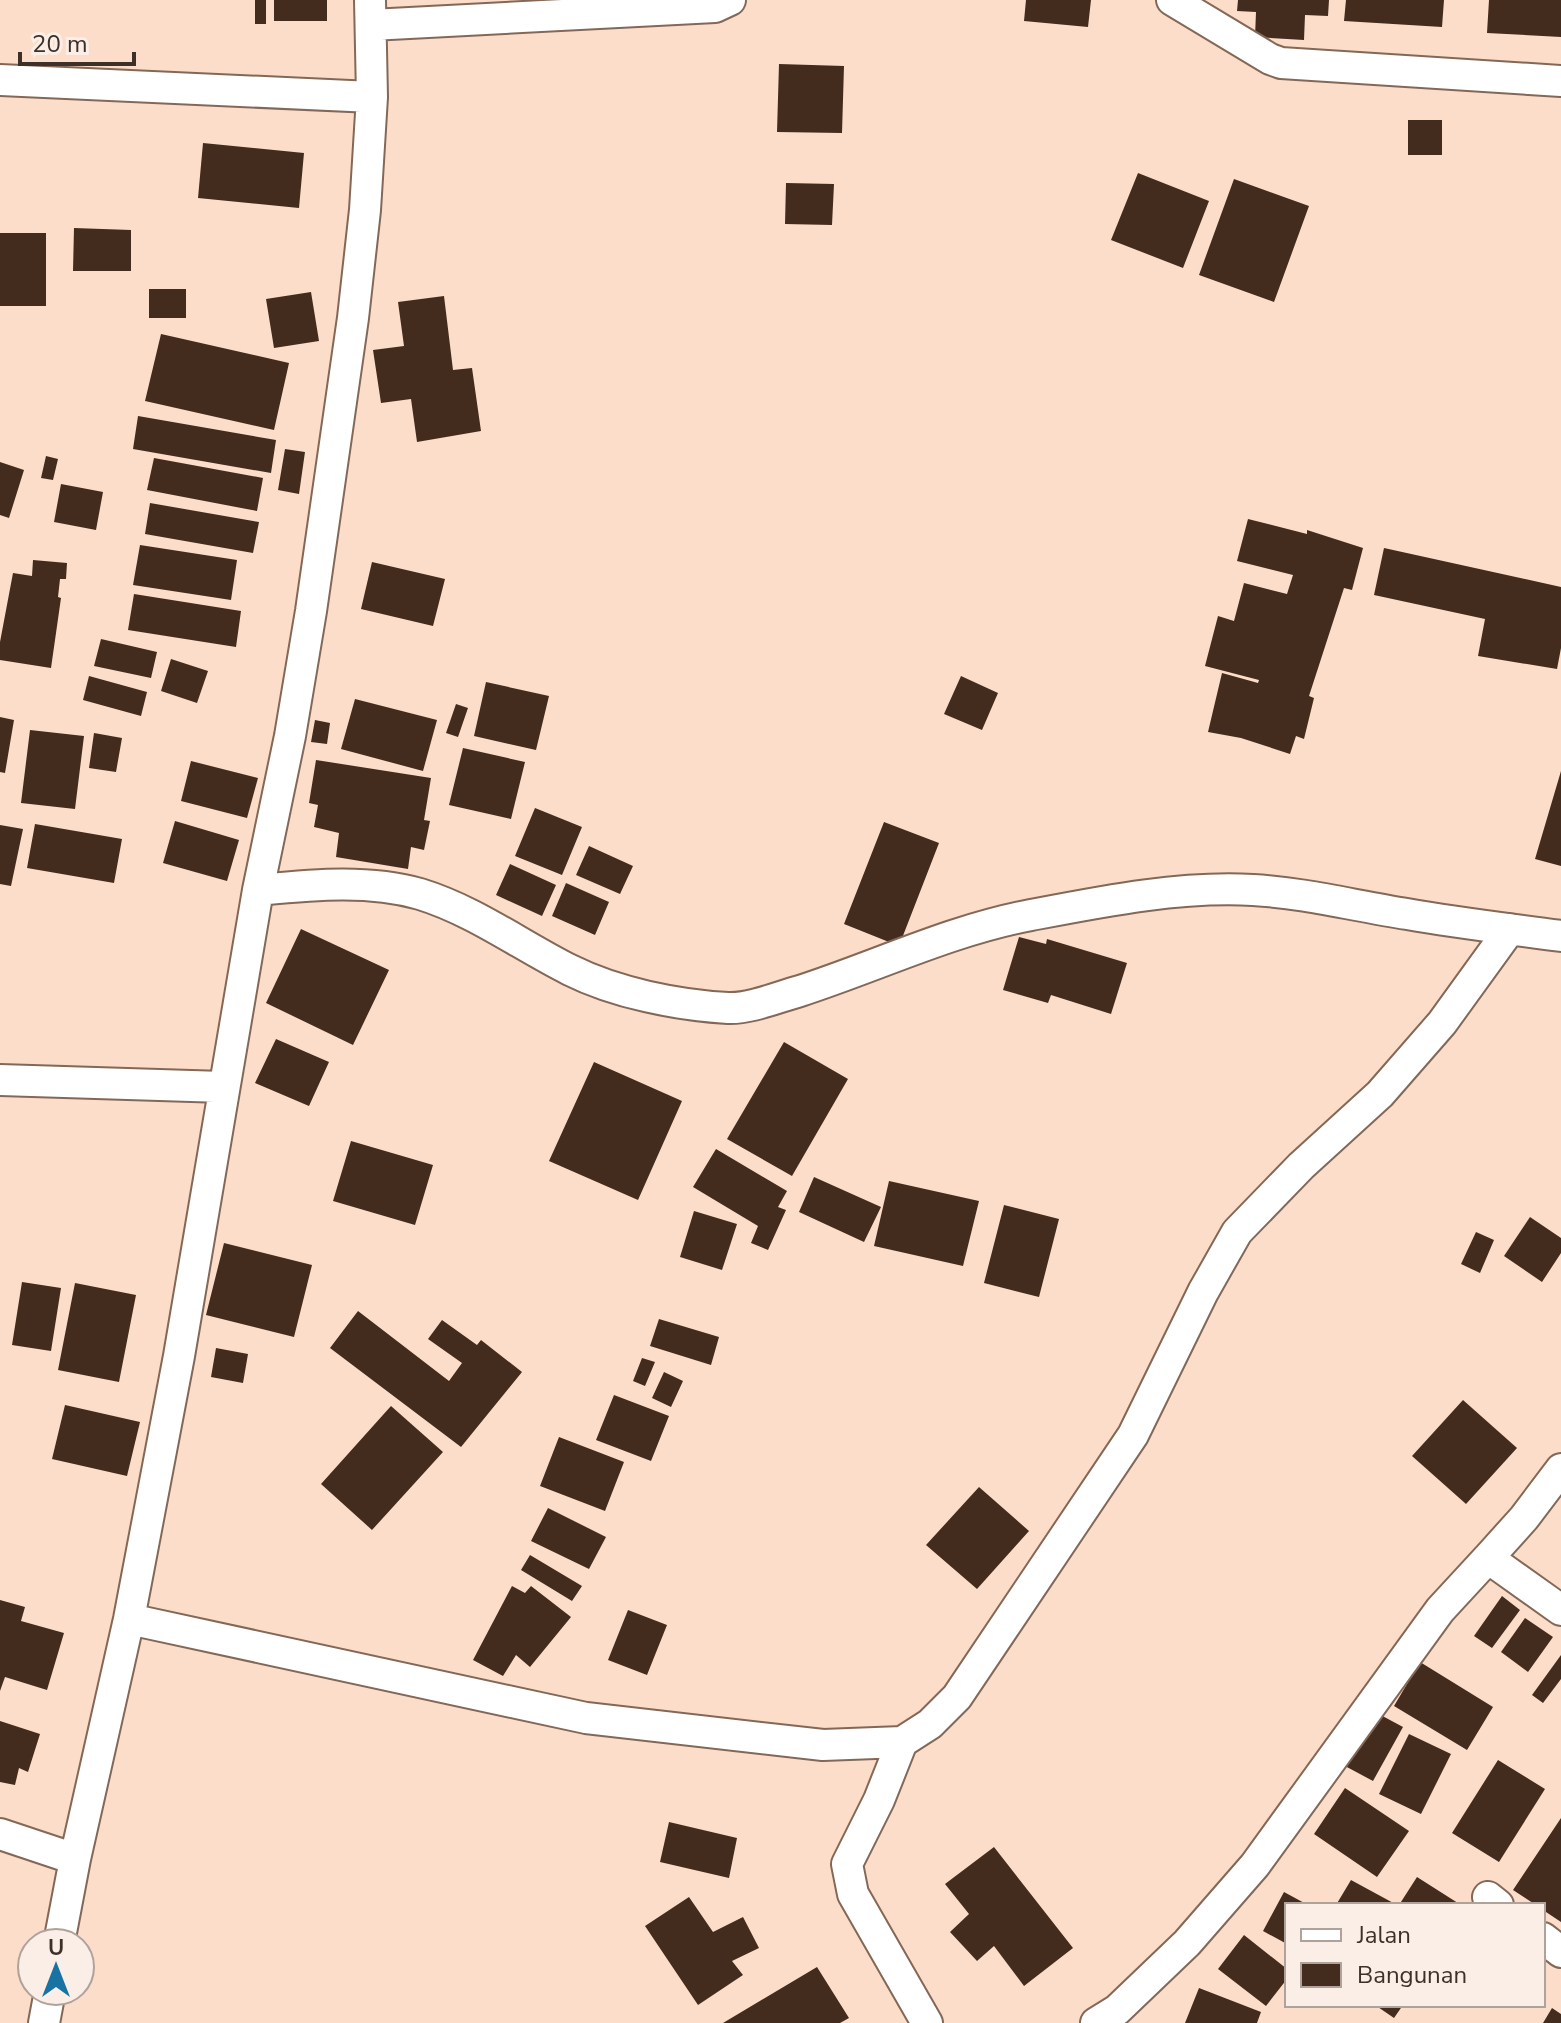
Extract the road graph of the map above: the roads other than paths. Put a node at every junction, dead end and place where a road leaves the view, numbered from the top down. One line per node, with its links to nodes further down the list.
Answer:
1 (730, 0): 3 (street)
2 (1172, 0): 5 (street)
3 (370, 12): 6 (street)
4 (0, 80): 6 (street)
5 (1561, 81)
6 (372, 97): 7 (street)
7 (258, 890): 8 (street); 11 (street)
8 (1510, 929): 9 (street); 16 (street)
9 (1561, 936)
10 (0, 1080): 11 (street)
11 (223, 1087): 15 (street)
12 (1561, 1469): 13 (street)
13 (1488, 1558): 14 (street); 23 (street)
14 (1561, 1610)
15 (129, 1619): 16 (street); 18 (street)
16 (902, 1742): 22 (street)
17 (0, 1834): 18 (street)
18 (75, 1859): 19 (street)
19 (62, 1927)
20 (1545, 1940): 21 (street)
21 (1561, 1952)
22 (927, 2023)
23 (1096, 2023)

